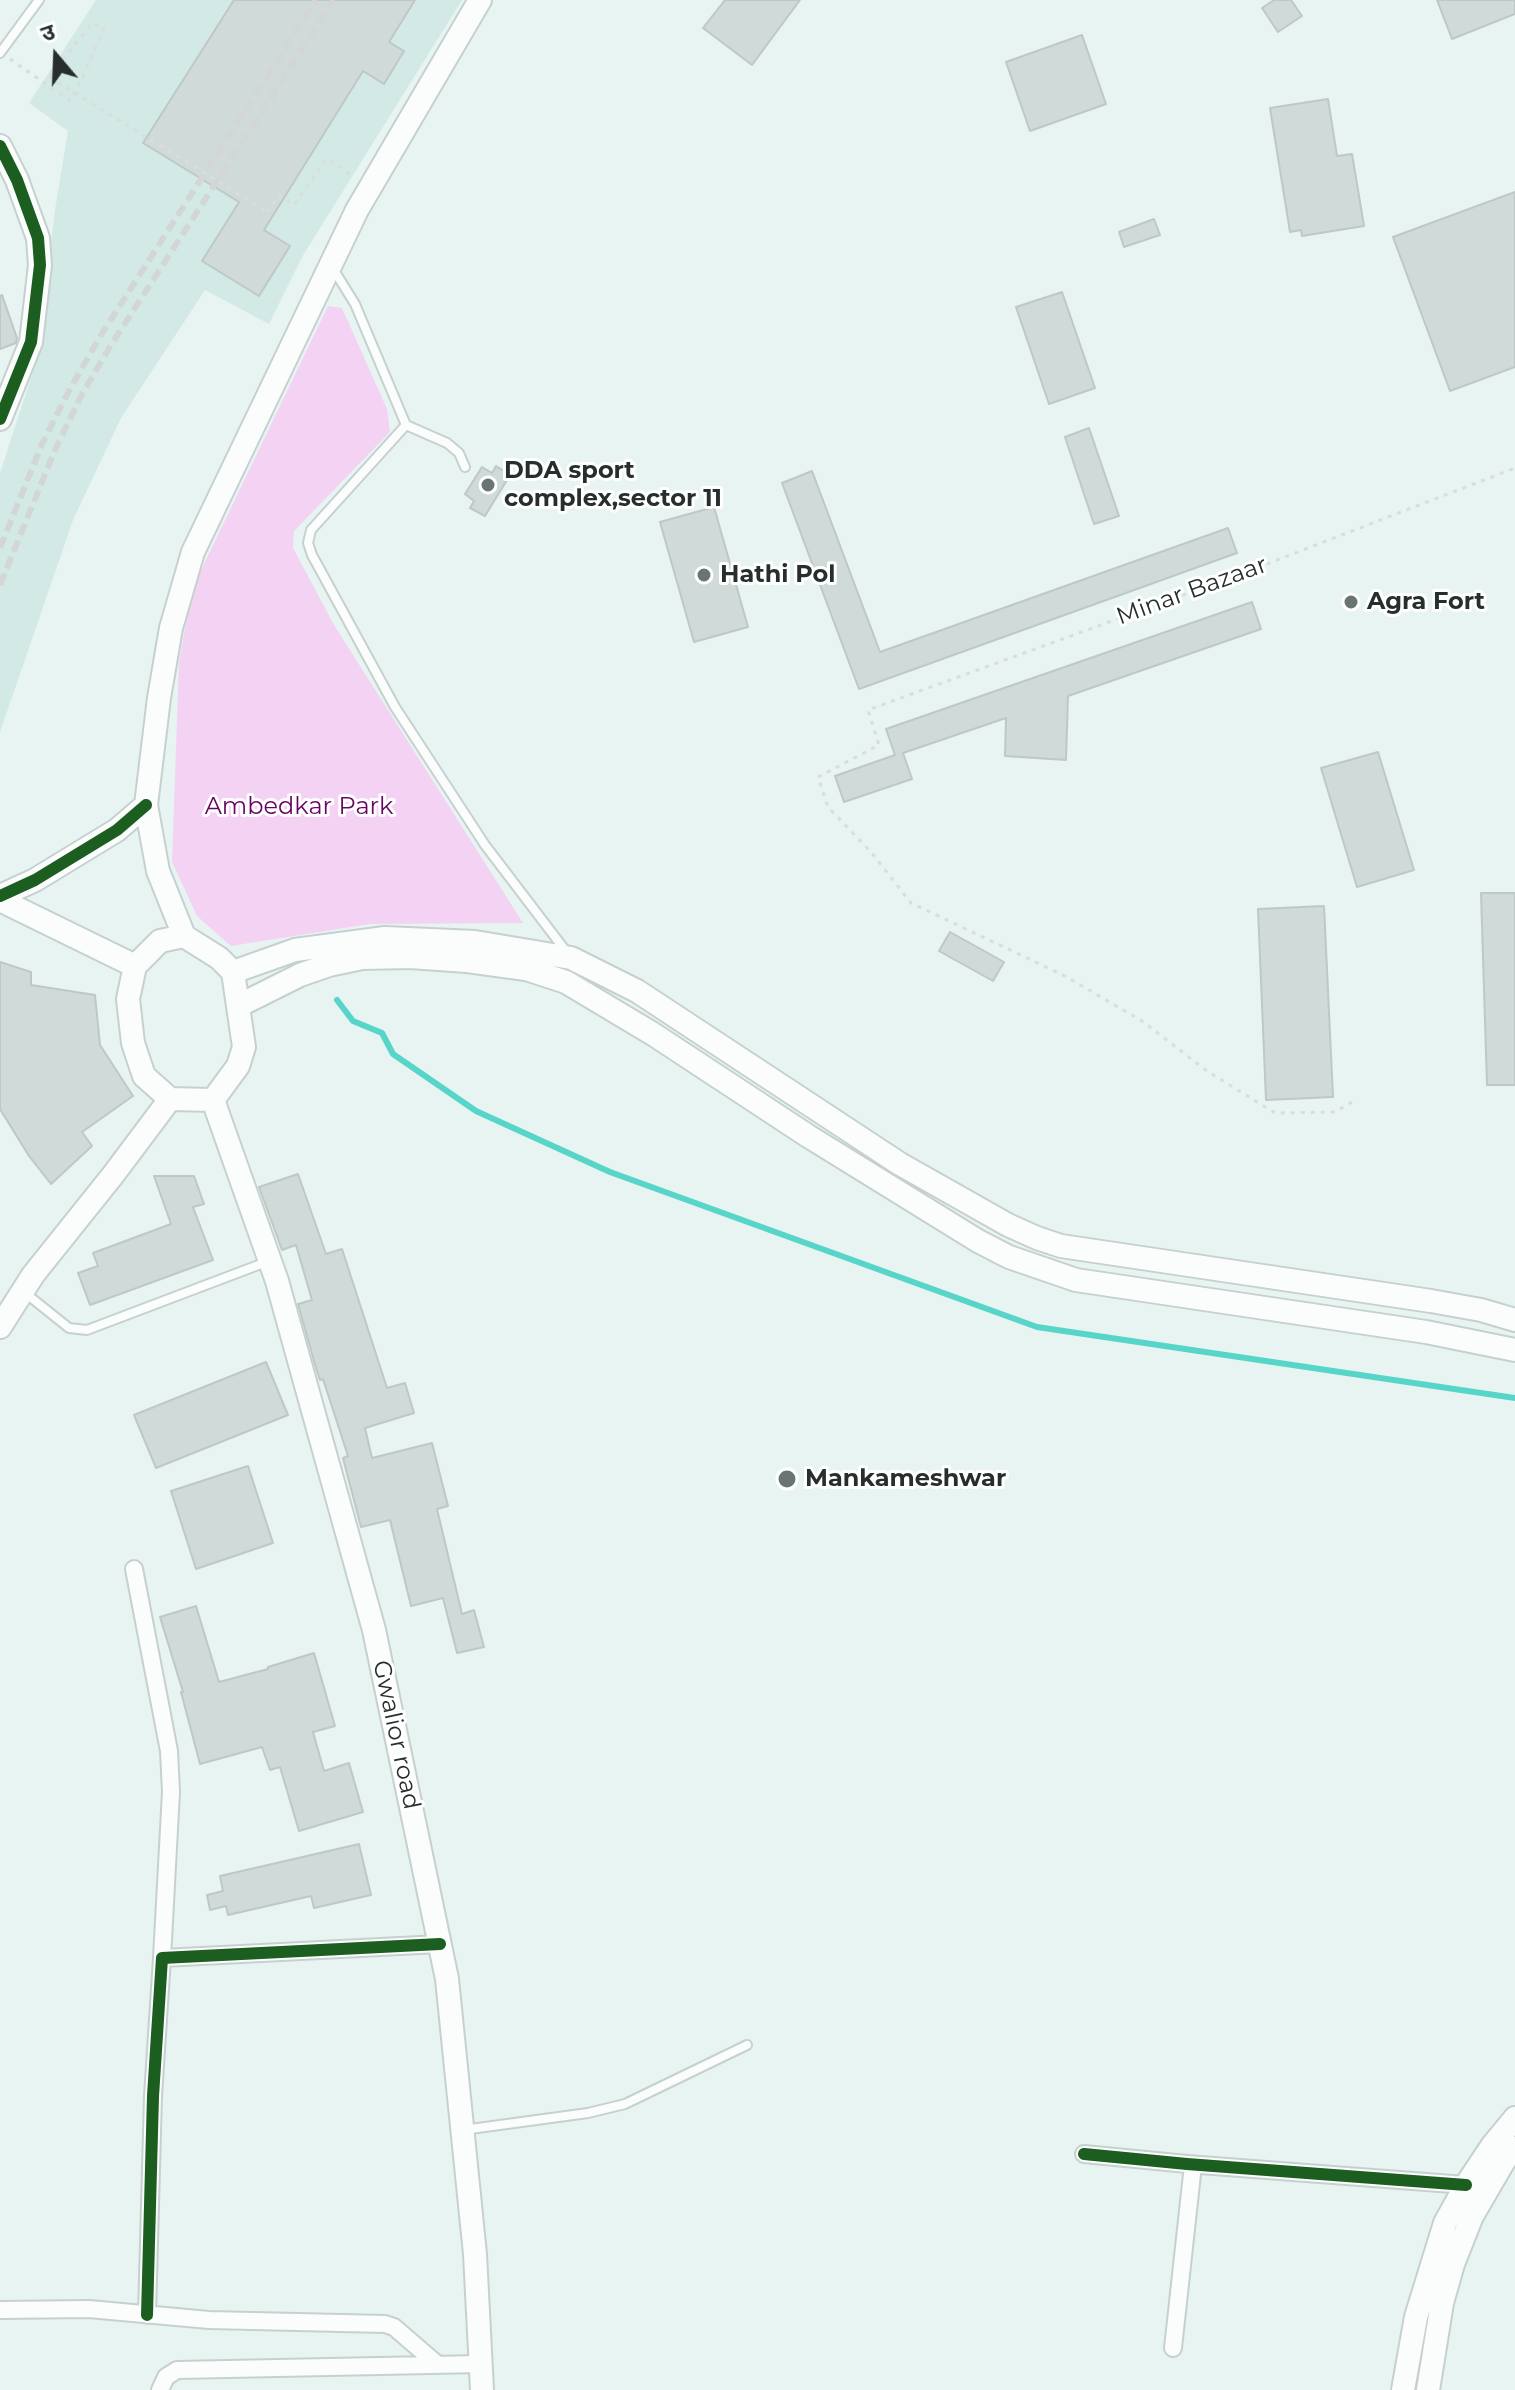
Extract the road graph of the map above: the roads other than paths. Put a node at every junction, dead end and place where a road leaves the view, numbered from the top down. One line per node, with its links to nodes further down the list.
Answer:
1 (39, 0): 3 (lane)
2 (480, 0): 5 (main road)
3 (0, 53)
4 (0, 146): 6 (main road)
5 (330, 264): 7 (lane); 9 (main road)
6 (0, 419)
7 (406, 425): 8 (lane); 12 (lane)
8 (465, 467)
9 (146, 805): 10 (main road); 11 (main road)
10 (0, 898): 13 (main road)
11 (184, 936): 13 (main road); 14 (main road)
12 (571, 958): 14 (main road); 18 (main road)
13 (135, 966): 16 (main road)
14 (233, 972): 15 (main road)
15 (238, 1006): 17 (main road); 20 (main road)
16 (170, 1099): 17 (main road); 21 (main road)
17 (213, 1100): 19 (main road, Gwalior road)
18 (1037, 1238): 20 (main road); 22 (main road)
19 (270, 1261): 21 (lane); 28 (main road, Gwalior road)
20 (1025, 1262): 25 (main road)
21 (22, 1290): 24 (main road)
22 (1431, 1301): 23 (main road); 25 (main road)
23 (1515, 1320)
24 (0, 1327)
25 (1426, 1332): 26 (main road)
26 (1515, 1350)
27 (134, 1569): 29 (street)
28 (440, 1944): 29 (street); 32 (main road, Gwalior road)
29 (162, 1958): 38 (street)
30 (747, 2045): 32 (lane)
31 (1515, 2118): 36 (main road)
32 (462, 2130): 40 (main road, Gwalior road)
33 (1515, 2148): 45 (main road)
34 (1084, 2154): 35 (street)
35 (1193, 2165): 36 (street); 39 (street)
36 (1466, 2185): 44 (main road)
37 (0, 2310): 38 (street)
38 (147, 2315): 41 (street)
39 (1173, 2348)
40 (481, 2364): 41 (street); 43 (main road, Gwalior road)
41 (438, 2365): 42 (street)
42 (160, 2390)
43 (482, 2390)
44 (1403, 2390)
45 (1428, 2390)

